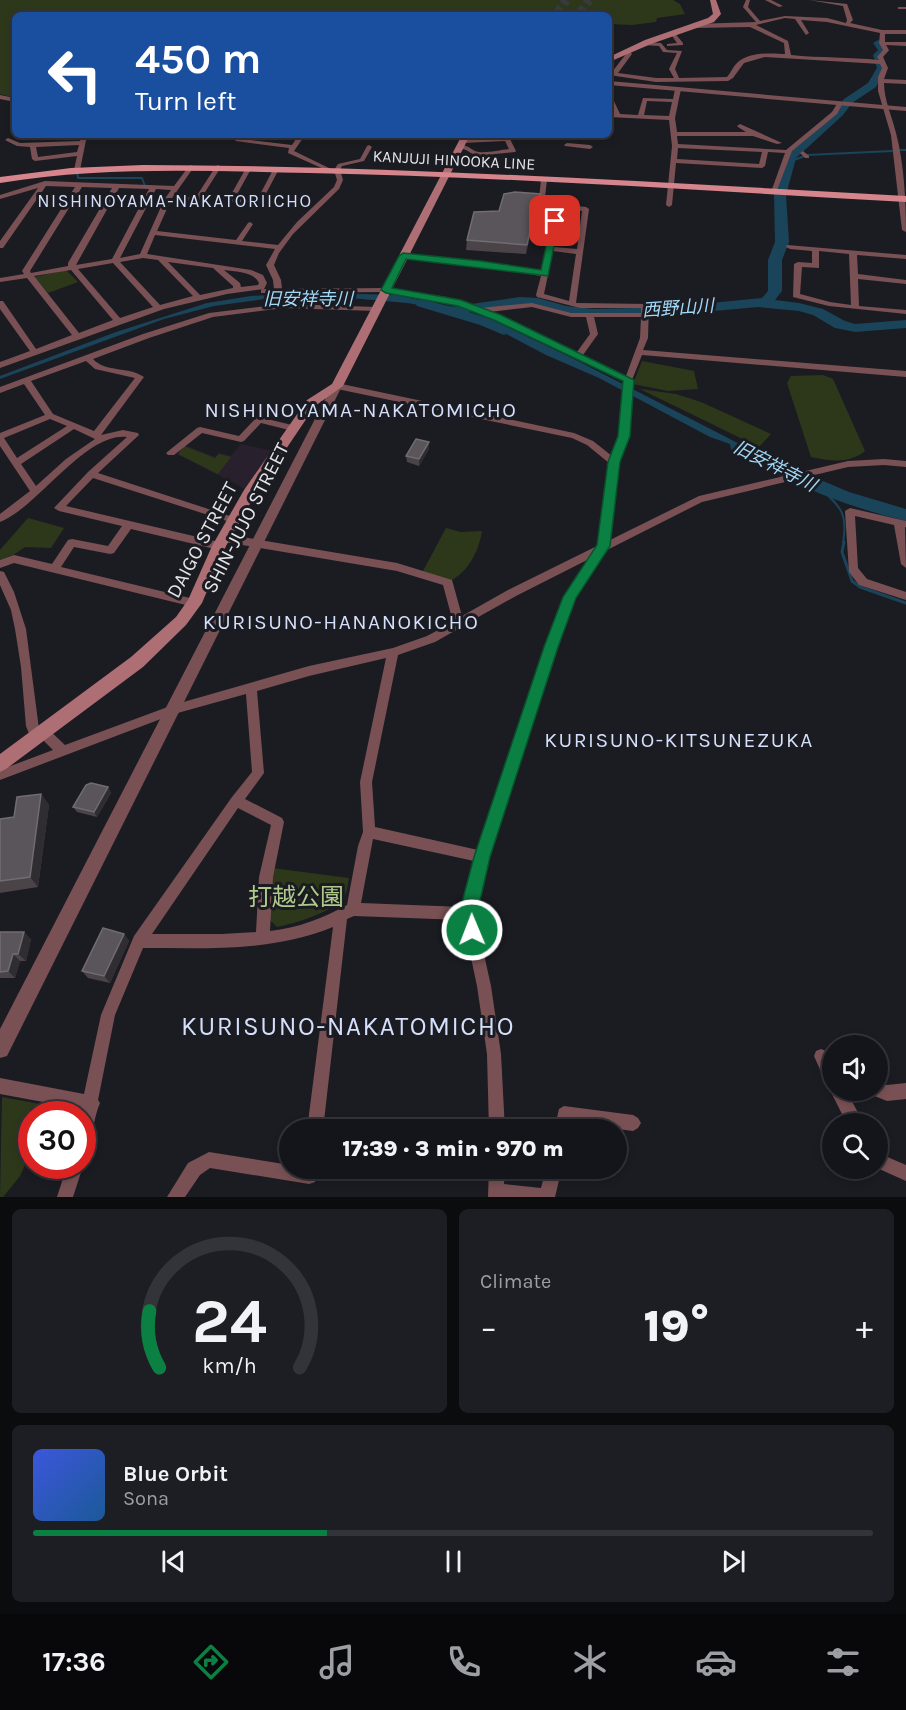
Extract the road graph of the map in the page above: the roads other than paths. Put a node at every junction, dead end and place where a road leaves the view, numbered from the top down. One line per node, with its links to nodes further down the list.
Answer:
1 (713, 0): 9 (main road)
2 (748, 0): 7 (street)
3 (767, 0): 5 (street)
4 (811, 0): 8 (street)
5 (781, 6)
6 (797, 18): 7 (street); 8 (street); 14 (street)
7 (760, 24): 10 (street)
8 (847, 24): 11 (street)
9 (693, 26): 10 (street); 13 (main road)
10 (751, 26): 20 (street)
11 (882, 32): 12 (street); 15 (street)
12 (906, 32)
13 (673, 33): 16 (main road); 18 (street)
14 (806, 33)
15 (882, 43): 17 (street); 22 (street)
16 (644, 44): 18 (street); 19 (main road)
17 (906, 44)
18 (661, 45): 25 (street)
19 (628, 52): 21 (main road); 23 (street)
20 (788, 55): 22 (street); 25 (street)
21 (612, 59)
22 (882, 66): 26 (street)
23 (612, 72)
24 (612, 73): 25 (street)
25 (677, 79)
26 (881, 81): 27 (street); 33 (street)
27 (906, 82)
28 (612, 85): 29 (street)
29 (678, 89): 30 (street); 32 (street)
30 (676, 101): 37 (street); 38 (street)
31 (612, 103): 36 (street)
32 (844, 104): 33 (street); 75 (street)
33 (887, 107): 34 (street); 77 (street)
34 (906, 109)
35 (612, 115): 36 (street)
36 (618, 115): 37 (street)
37 (641, 117): 38 (street)
38 (672, 118): 40 (street)
39 (740, 126): 41 (street)
40 (674, 134): 41 (street); 51 (street)
41 (754, 134): 48 (street)
42 (83, 138): 47 (street)
43 (239, 138): 52 (street)
44 (300, 138): 52 (street)
45 (8, 140): 49 (street)
46 (463, 141): 46 (street); 66 (main road, SHIN-JUJO STREET)
47 (82, 143): 49 (street); 57 (street)
48 (779, 143)
49 (33, 145): 57 (street)
50 (567, 145): 54 (street)
51 (675, 146): 55 (street); 58 (street)
52 (293, 147): 64 (street)
53 (369, 147): 64 (street)
54 (590, 147)
55 (765, 150): 56 (street); 58 (street)
56 (784, 151)
57 (80, 154): 63 (street)
58 (673, 161): 72 (street)
59 (191, 167): 60 (main road, KANJUJI HINOOKA LINE); 63 (main road, KANJUJI HINOOKA LINE); 74 (street)
60 (218, 167): 61 (main road, KANJUJI HINOOKA LINE); 78 (street)
61 (248, 169): 62 (main road, KANJUJI HINOOKA LINE); 62 (street)
62 (276, 169): 64 (main road, KANJUJI HINOOKA LINE)
63 (76, 170): 65 (main road, KANJUJI HINOOKA LINE)
64 (333, 170): 66 (main road, KANJUJI HINOOKA LINE); 86 (street)
65 (46, 174): 67 (main road, KANJUJI HINOOKA LINE); 69 (street)
66 (445, 174): 68 (main road, KANJUJI HINOOKA LINE); 93 (main road, SHIN-JUJO STREET)
67 (0, 180)
68 (544, 180): 72 (main road, KANJUJI HINOOKA LINE); 80 (street)
69 (44, 184): 70 (street); 76 (street); 85 (street)
70 (80, 185): 71 (street); 100 (street)
71 (117, 186): 73 (street); 97 (street)
72 (670, 186): 75 (main road, KANJUJI HINOOKA LINE); 79 (street)
73 (153, 188): 74 (street); 96 (street)
74 (174, 188): 78 (street)
75 (779, 192): 77 (main road, KANJUJI HINOOKA LINE)
76 (0, 197)
77 (904, 199): 82 (street)
78 (167, 200): 83 (street)
79 (669, 205)
80 (558, 206): 88 (street); 90 (street)
81 (250, 224): 84 (street)
82 (906, 227)
83 (153, 233): 84 (street); 92 (street)
84 (238, 242): 86 (street)
85 (0, 246)
86 (279, 246): 105 (street)
87 (789, 247): 89 (street)
88 (550, 249): 90 (street); 99 (street)
89 (815, 249): 91 (street); 111 (street)
90 (580, 252): 110 (street)
91 (853, 252): 94 (street); 101 (street)
92 (143, 256): 95 (street); 96 (street)
93 (403, 256): 99 (street); 108 (main road, SHIN-JUJO STREET)
94 (906, 257)
95 (161, 259): 98 (street); 107 (street)
96 (114, 261): 97 (street); 112 (street)
97 (72, 267): 100 (street); 117 (street)
98 (218, 267): 104 (street); 104 (street)
99 (545, 274): 110 (street)
100 (27, 275): 102 (street); 118 (street)
101 (854, 276): 103 (street); 111 (street)
102 (0, 280)
103 (906, 282)
104 (237, 289): 107 (street)
105 (278, 290): 106 (street); 108 (street)
106 (264, 291)
107 (198, 297): 112 (street)
108 (381, 299): 113 (street); 122 (street); 126 (main road, SHIN-JUJO STREET)
109 (0, 303): 119 (street)
110 (572, 304): 114 (street)
111 (855, 308): 115 (street)
112 (159, 309): 117 (street)
113 (478, 310): 116 (street); 121 (street)
114 (645, 310): 116 (street); 120 (street)
115 (906, 312)
116 (590, 316): 121 (street)
117 (119, 322): 118 (street)
118 (78, 337): 119 (street)
119 (35, 352): 123 (street)
120 (638, 352): 124 (street); 127 (street)
121 (578, 357): 127 (street)
122 (88, 358): 125 (street); 133 (street)
123 (0, 365)
124 (906, 374)
125 (26, 380): 128 (street); 129 (street)
126 (337, 386): 131 (main road, DAIGO STREET); 135 (street); 145 (street, SHIN-JUJO STREET)
127 (628, 388): 135 (street)
128 (0, 390)
129 (50, 416): 130 (street); 132 (street)
130 (73, 426): 133 (street); 136 (street)
131 (293, 428): 134 (street); 141 (main road, DAIGO STREET)
132 (0, 437): 136 (street)
133 (98, 437): 138 (street); 139 (street)
134 (171, 453)
135 (614, 462): 146 (street)
136 (16, 463): 139 (street)
137 (906, 464): 146 (street)
138 (91, 474): 141 (street); 143 (street)
139 (35, 492): 140 (street)
140 (0, 519)
141 (233, 520): 144 (main road, DAIGO STREET)
142 (903, 523): 148 (street); 151 (street)
143 (128, 525): 144 (street); 149 (street)
144 (222, 542): 145 (street); 152 (main road, DAIGO STREET)
145 (256, 544): 153 (street); 156 (street, SHIN-JUJO STREET)
146 (604, 546): 153 (street); 163 (street)
147 (0, 564): 149 (street)
148 (906, 564)
149 (54, 568): 152 (street)
150 (0, 575): 157 (street)
151 (906, 596)
152 (194, 603): 157 (main road, DAIGO STREET)
153 (459, 625): 154 (street)
154 (393, 652): 155 (street); 162 (street)
155 (251, 687): 156 (street); 161 (street)
156 (173, 710): 158 (street); 168 (street, SHIN-JUJO STREET)
157 (40, 734): 158 (street); 159 (main road, DAIGO STREET)
158 (64, 752): 160 (street)
159 (0, 764)
160 (0, 775)
161 (236, 801): 166 (street); 167 (street)
162 (369, 832): 163 (street); 164 (street)
163 (482, 857): 165 (street)
164 (347, 913): 165 (street); 166 (street); 174 (street)
165 (468, 914): 175 (street)
166 (264, 939): 167 (street)
167 (139, 941): 173 (street)
168 (0, 1049)
169 (0, 1086): 172 (street)
170 (906, 1091): 171 (street)
171 (888, 1093)
172 (81, 1101)
173 (92, 1101)
174 (317, 1119)
175 (498, 1119)
176 (563, 1119): 177 (street)
177 (602, 1119)
178 (627, 1122): 179 (street)
179 (633, 1123)
180 (888, 1165): 182 (street)
181 (279, 1171): 188 (street)
182 (906, 1173)
183 (71, 1179): 187 (street)
184 (497, 1179): 186 (street)
185 (551, 1179): 189 (street)
186 (496, 1194): 189 (street)
187 (65, 1197)
188 (175, 1197)
189 (547, 1197)

